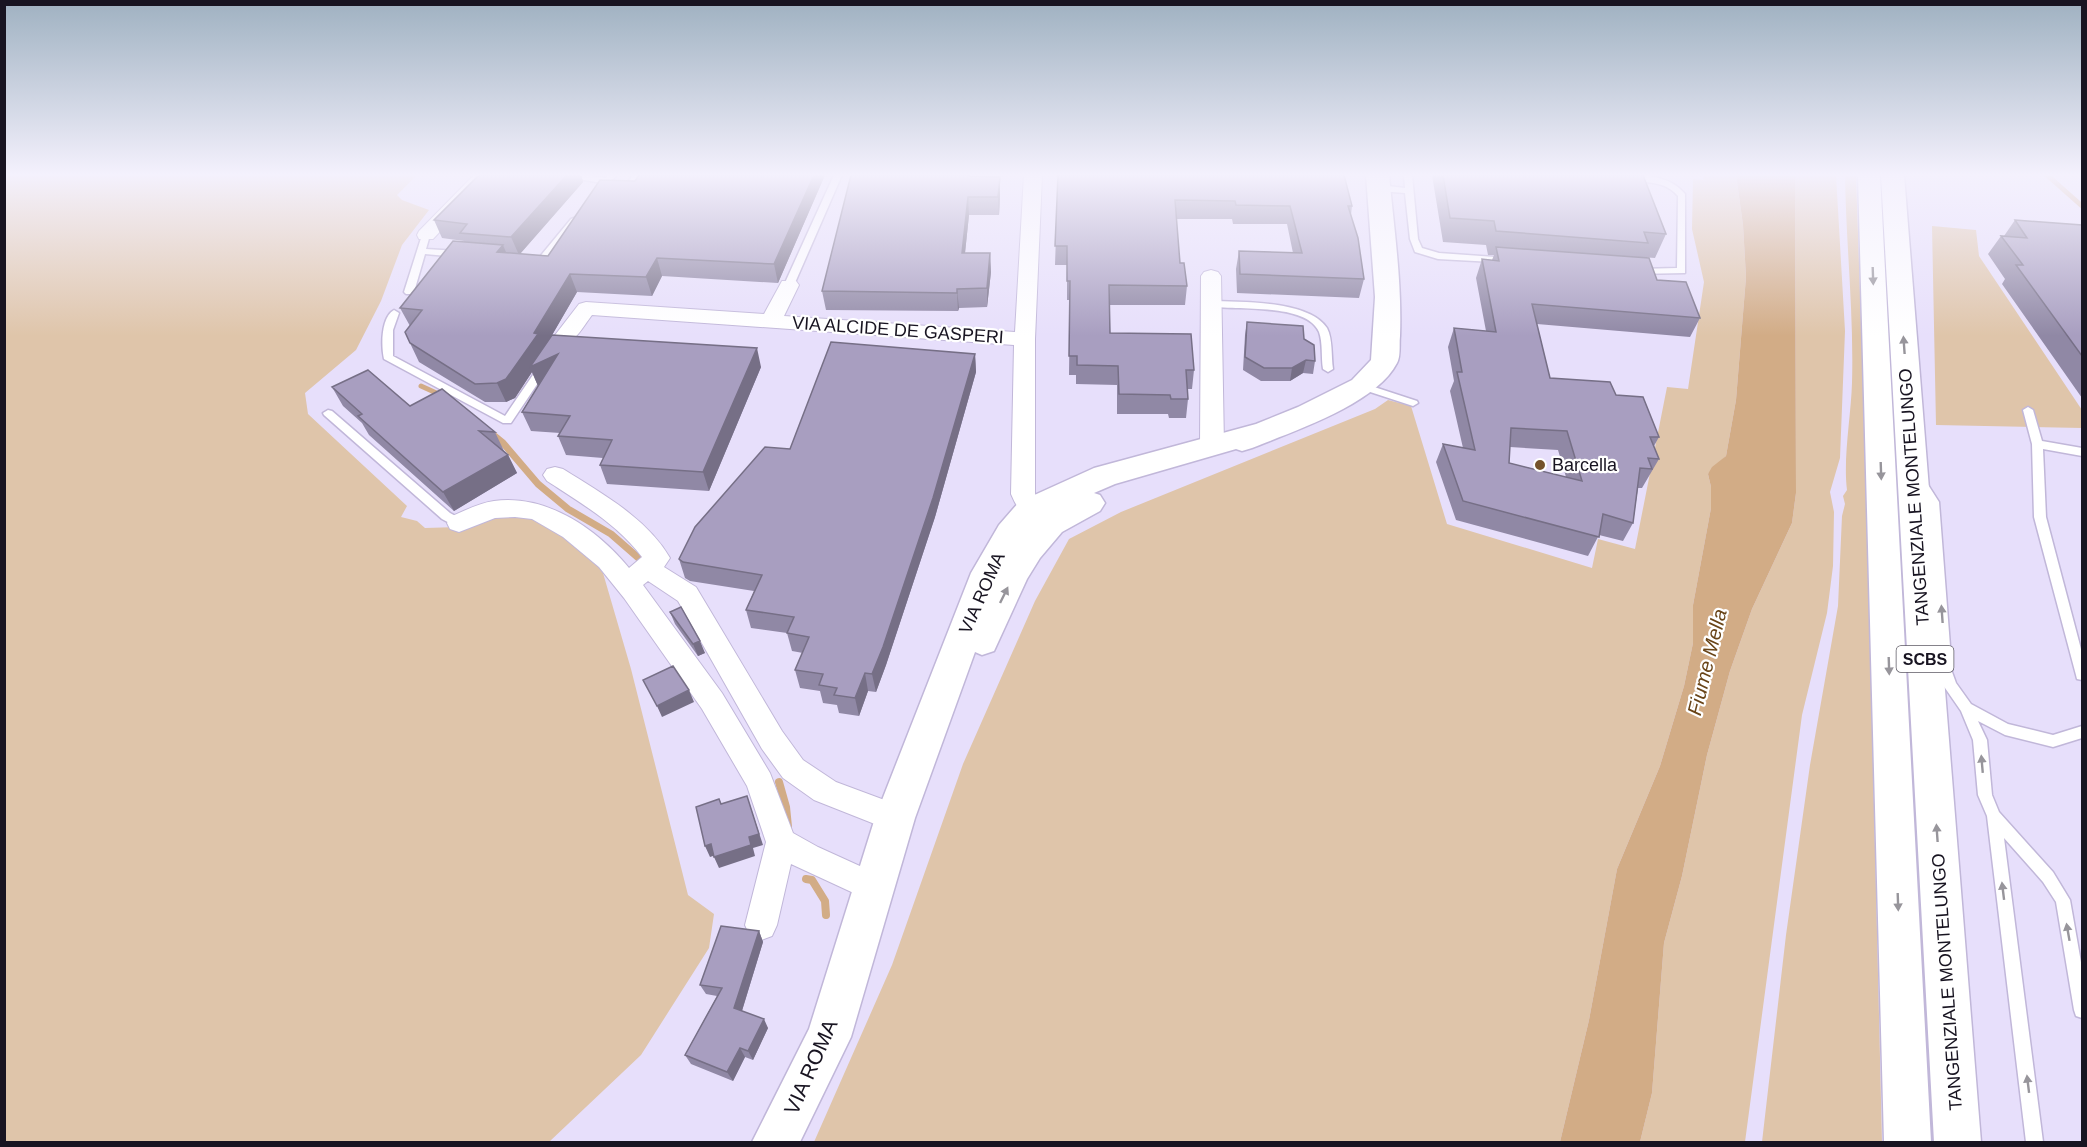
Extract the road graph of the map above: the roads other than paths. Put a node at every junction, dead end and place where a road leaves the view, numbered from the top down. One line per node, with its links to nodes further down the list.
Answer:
1 (437, 229): 10 (street)
2 (568, 229): 12 (lane)
3 (814, 229): 16 (lane)
4 (1030, 229): 21 (street, VIA ALCIDE DE GASPERI)
5 (1382, 229): 24 (main road, VIA ROMA)
6 (1413, 229): 13 (lane)
7 (1683, 229): 14 (lane)
8 (1871, 229): 47 (main road, TANGENZIALE MONTELUNGO / SCBS, one-way to 47)
9 (1896, 229): 32 (main road, TANGENZIALE MONTELUNGO / SCBS, one-way to 9)
10 (424, 243): 11 (lane); 17 (lane)
11 (464, 255)
12 (519, 260)
13 (1519, 262)
14 (1623, 271)
15 (1211, 276): 18 (street)
16 (789, 285): 20 (street, VIA ALCIDE DE GASPERI)
17 (409, 292)
18 (1211, 304): 23 (lane); 30 (street)
19 (394, 313): 22 (lane)
20 (771, 321): 21 (street, VIA ALCIDE DE GASPERI); 22 (street, VIA ALCIDE DE GASPERI)
21 (1025, 339): 34 (street, VIA ALCIDE DE GASPERI)
22 (556, 348)
23 (1328, 369)
24 (1362, 386): 25 (lane); 28 (main road, VIA ROMA)
25 (1413, 403)
26 (2028, 410): 29 (lane)
27 (328, 413): 35 (lane)
28 (1263, 432): 30 (main road, VIA ROMA); 34 (main road, VIA ROMA)
29 (2037, 444): 31 (lane); 37 (lane)
30 (1212, 446): 34 (main road, VIA ROMA)
31 (2082, 452)
32 (1912, 471): 38 (lane, one-way to 32); 48 (main road, TANGENZIALE MONTELUNGO / SCBS, one-way to 32)
33 (555, 475): 36 (street)
34 (1041, 517): 41 (main road, VIA ROMA)
35 (459, 523): 36 (street)
36 (638, 576): 41 (street); 42 (street)
37 (2082, 675)
38 (1966, 708): 39 (lane); 40 (lane, one-way to 38)
39 (2082, 732)
40 (1994, 816): 45 (lane, one-way to 40); 49 (lane, one-way to 40)
41 (895, 818): 43 (main road, VIA ROMA)
42 (794, 849): 43 (street); 44 (street)
43 (873, 887): 46 (main road, VIA ROMA)
44 (760, 925)
45 (2082, 1010)
46 (775, 1143)
47 (1908, 1143)
48 (1958, 1143)
49 (2035, 1143)

